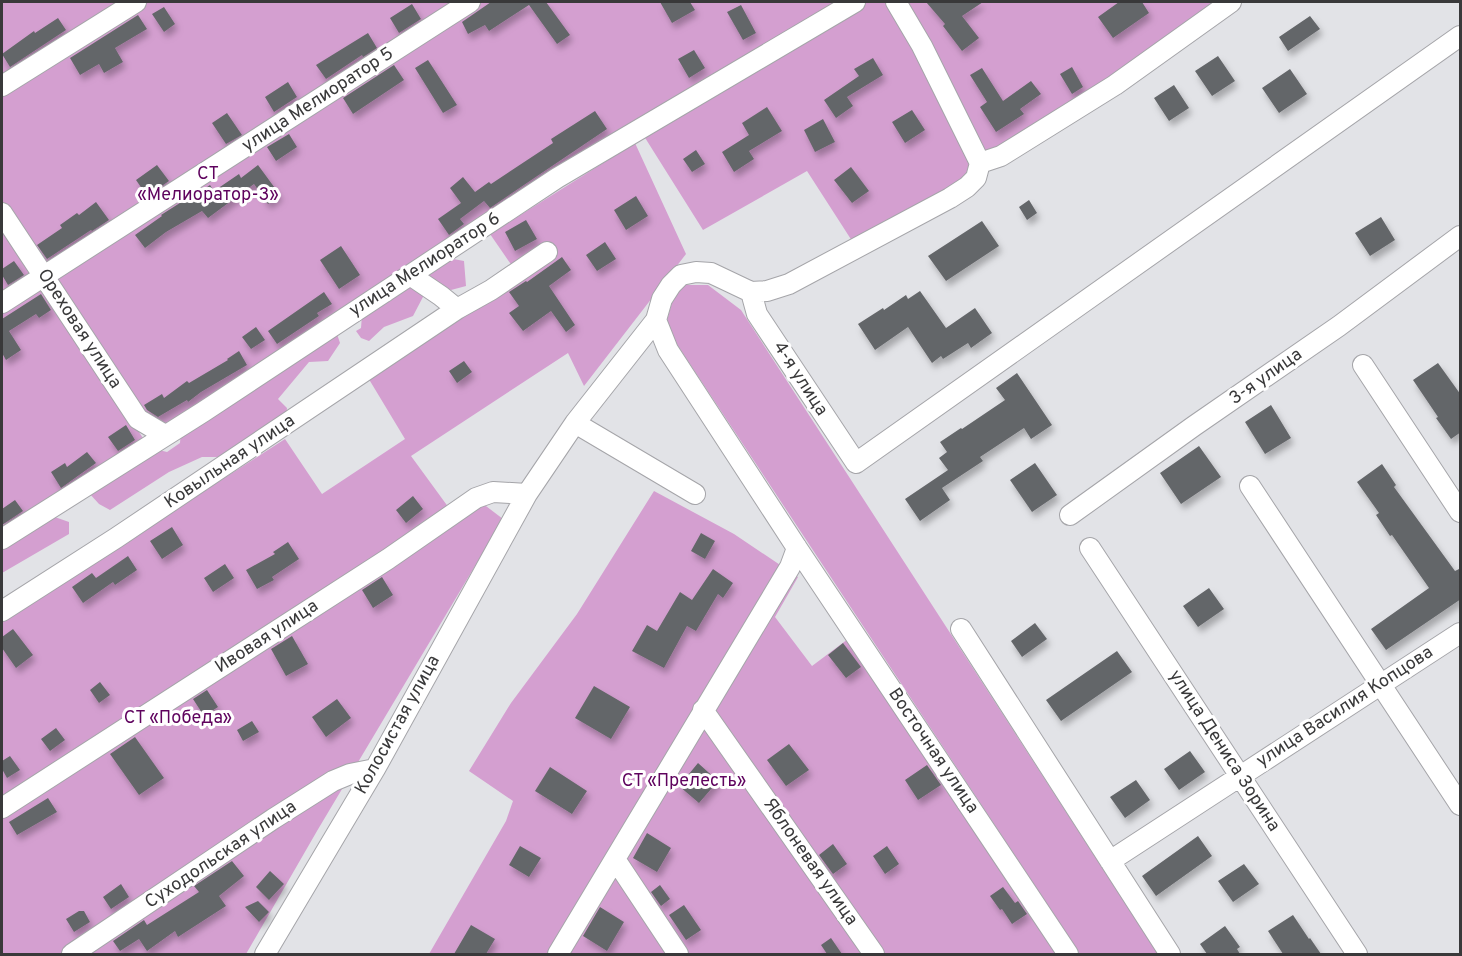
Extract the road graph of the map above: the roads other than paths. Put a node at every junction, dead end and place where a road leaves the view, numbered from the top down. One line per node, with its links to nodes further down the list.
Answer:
1 (136, 2): 7 (street)
2 (470, 2): 12 (street, улица Мелиоратор 5)
3 (855, 2): 13 (street, улица Мелиоратор 6)
4 (896, 2): 8 (street)
5 (1231, 2): 8 (street)
6 (1461, 36): 14 (street, 4-я улица)
7 (2, 86)
8 (980, 164): 14 (street)
9 (2, 213): 12 (street, Ореховая улица)
10 (1461, 236): 25 (street, 3-я улица)
11 (547, 252): 16 (street, Ковыльная улица)
12 (44, 275): 15 (street, улица Мелиоратор 5); 20 (street, Ореховая улица)
13 (410, 275): 16 (street); 20 (street, улица Мелиоратор 6)
14 (750, 292): 17 (street, Колосистая улица)
15 (2, 303)
16 (457, 309): 29 (street, Ковыльная улица)
17 (656, 320): 19 (street, Колосистая улица); 27 (street, Восточная улица)
18 (1363, 365): 24 (street)
19 (576, 423): 22 (street, Колосистая улица); 23 (street)
20 (165, 435): 26 (street, улица Мелиоратор 6)
21 (1250, 486): 32 (street)
22 (531, 489): 34 (street, Колосистая улица); 37 (street, Ивовая улица)
23 (695, 494)
24 (1461, 512)
25 (1070, 516)
26 (2, 539)
27 (797, 548): 33 (street); 45 (street, Восточная улица)
28 (1090, 548): 35 (street, улица Дениса Зорина)
29 (2, 611)
30 (961, 629): 39 (street)
31 (1461, 633): 32 (street, улица Василия Копцова)
32 (1381, 684): 35 (street, улица Василия Копцова); 36 (street)
33 (704, 710): 38 (street); 44 (street, Яблоневая улица)
34 (375, 769): 40 (street, Суходольская улица); 41 (street, Колосистая улица)
35 (1241, 775): 39 (street, улица Василия Копцова); 47 (street, улица Дениса Зорина)
36 (1461, 805)
37 (2, 808)
38 (615, 859): 42 (street); 43 (street)
39 (1110, 861): 46 (street)
40 (72, 954)
41 (266, 954)
42 (558, 954)
43 (678, 954)
44 (874, 954)
45 (1068, 954)
46 (1170, 954)
47 (1357, 954)

